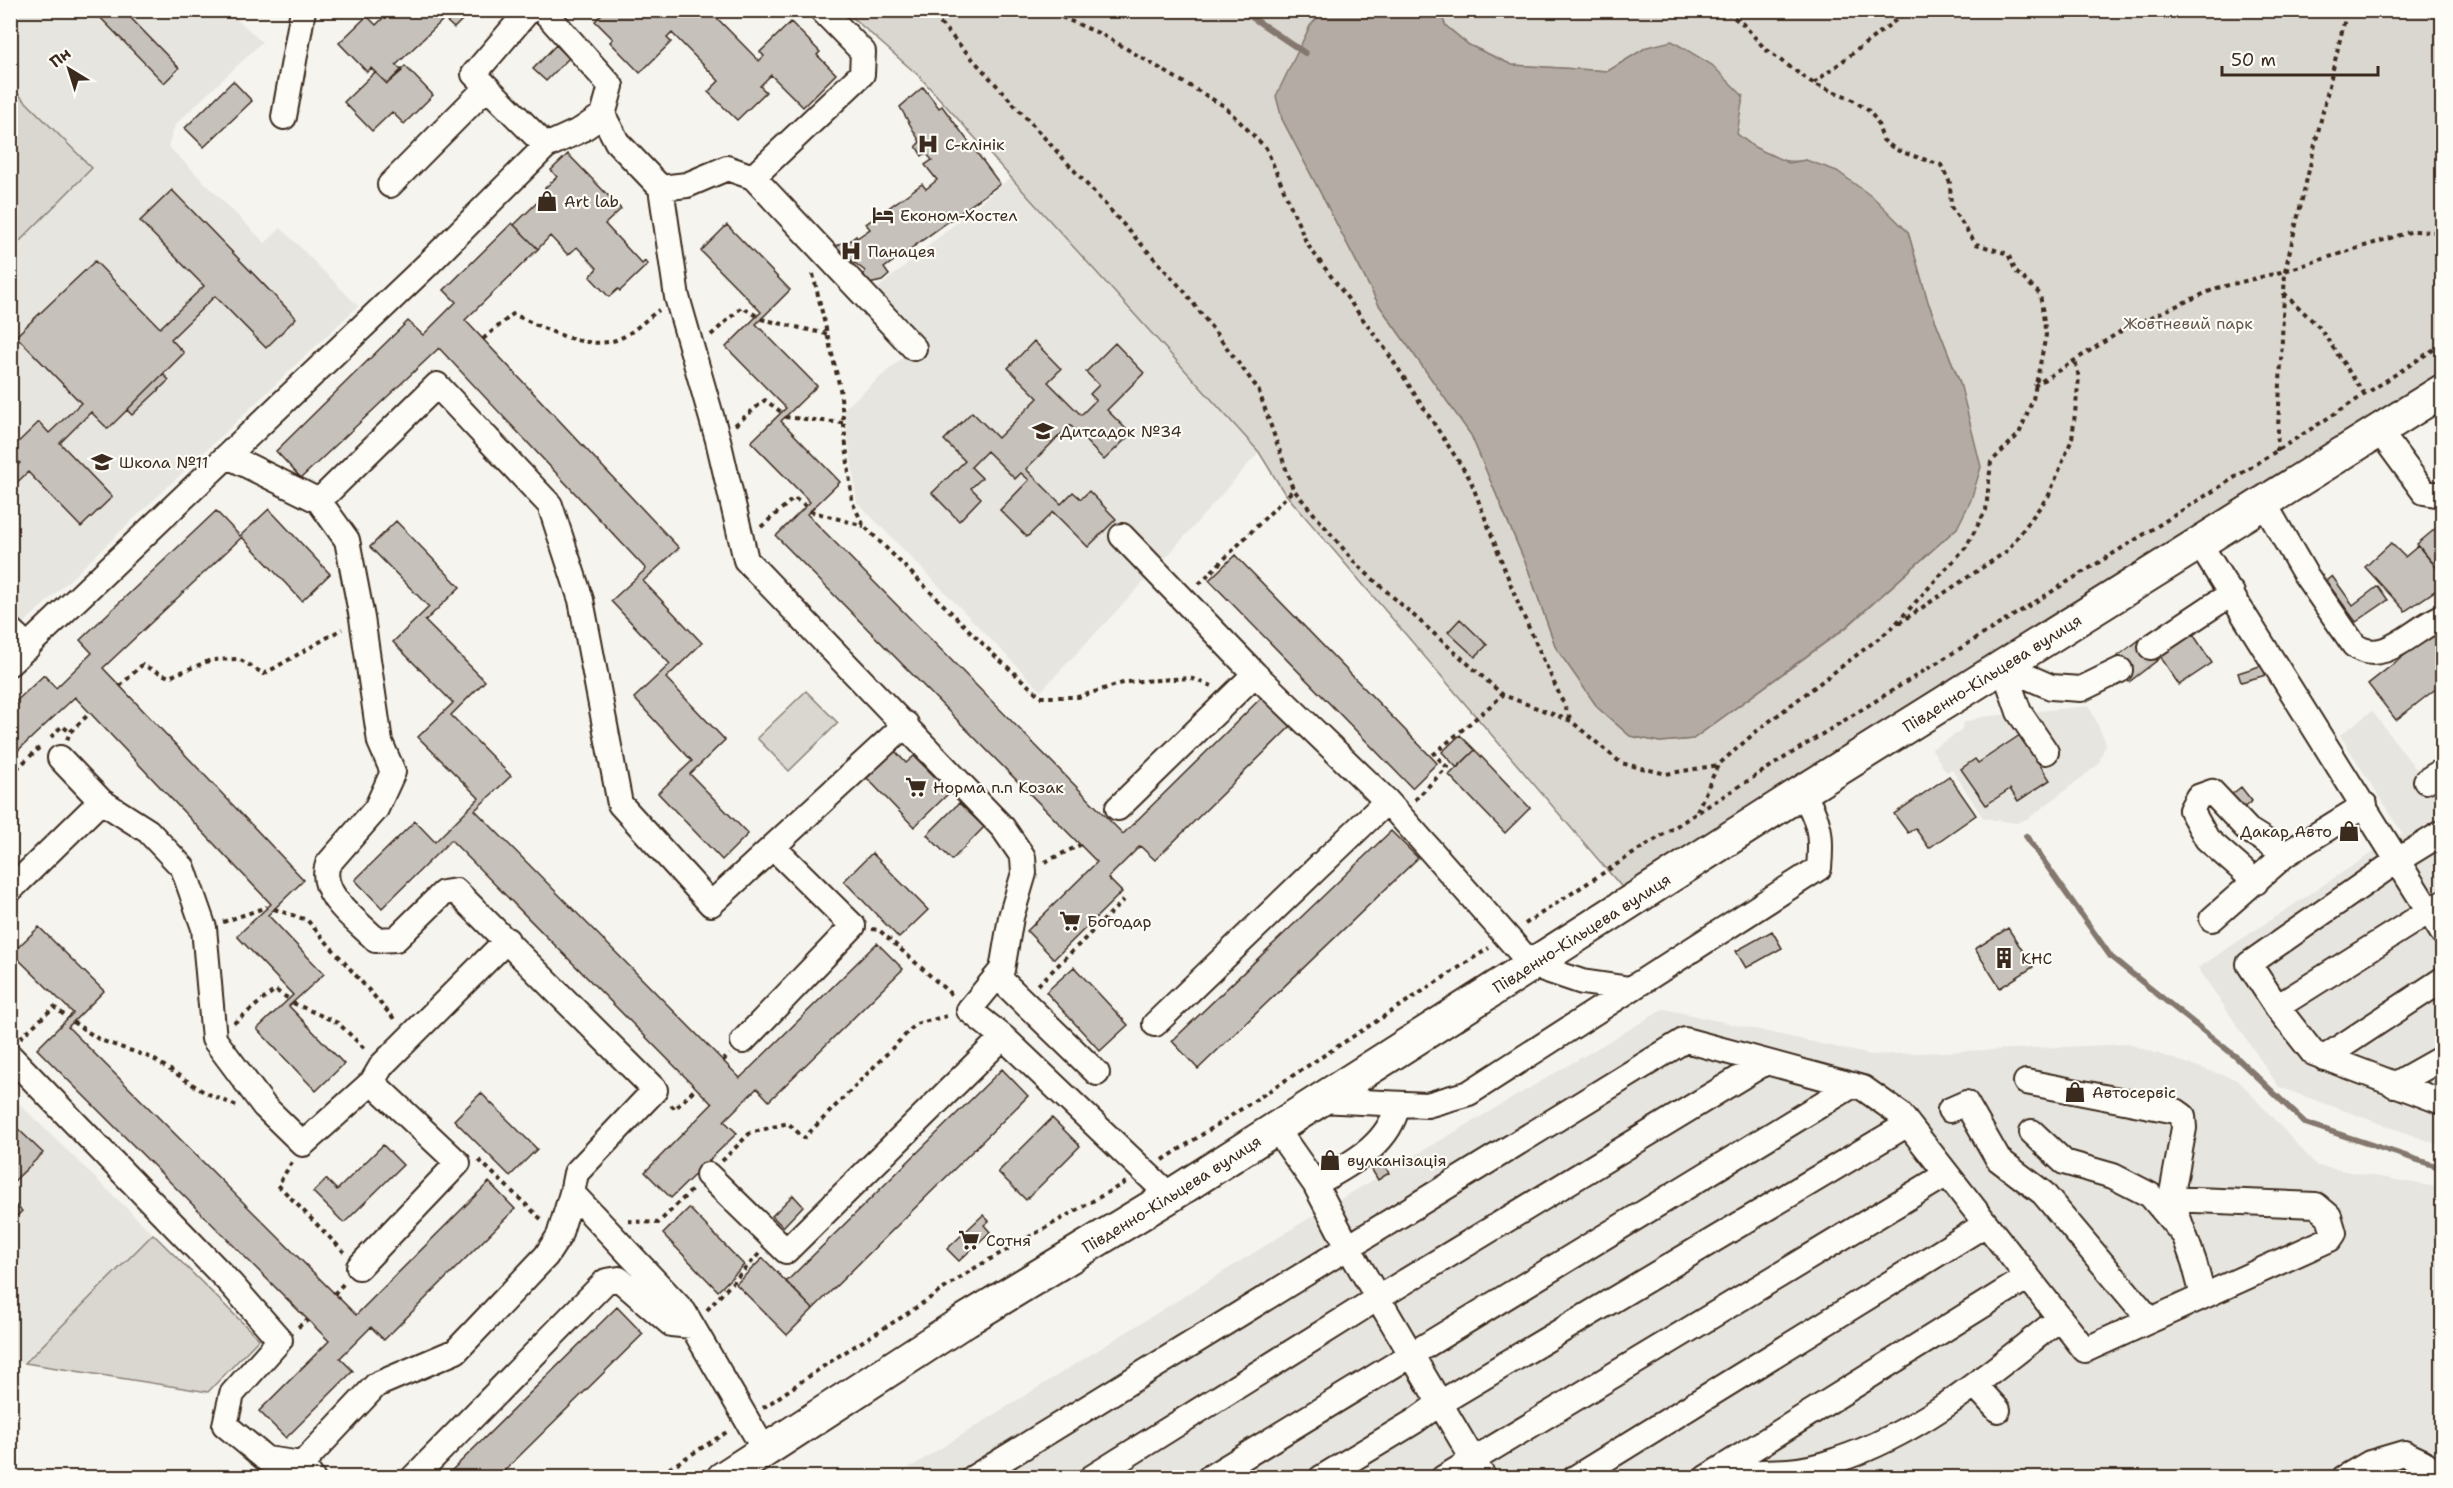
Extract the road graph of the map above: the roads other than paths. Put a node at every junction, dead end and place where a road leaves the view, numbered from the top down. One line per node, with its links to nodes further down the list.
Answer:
1 (303, 10): 7 (street)
2 (529, 10): 5 (street)
3 (543, 10): 6 (street)
4 (822, 10): 9 (street)
5 (487, 87): 8 (street); 10 (street)
6 (603, 115): 8 (street); 11 (street)
7 (284, 117)
8 (546, 146): 15 (street)
9 (753, 177): 11 (street); 12 (street)
10 (390, 185)
11 (661, 188): 29 (street)
12 (914, 348)
13 (2442, 391): 14 (main road, Південно-Кільцева вулиця)
14 (2380, 432): 16 (street); 18 (main road, Південно-Кільцева вулиця)
15 (228, 456): 17 (street); 25 (street)
16 (2442, 495)
17 (319, 501): 38 (street); 46 (street)
18 (2264, 503): 20 (main road, Південно-Кільцева вулиця); 22 (street)
19 (1122, 536): 28 (street)
20 (2199, 543): 21 (street); 26 (main road, Південно-Кільцева вулиця)
21 (2232, 593): 24 (street); 34 (street)
22 (2442, 617)
23 (10, 630): 25 (street)
24 (2151, 647)
25 (19, 655)
26 (2002, 666): 27 (street); 30 (street); 32 (main road, Південно-Кільцева вулиця)
27 (2120, 670)
28 (1255, 674): 35 (street); 36 (street)
29 (906, 724): 38 (street); 48 (street)
30 (2046, 752)
31 (60, 758): 33 (street)
32 (1802, 792): 47 (main road, Південно-Кільцева вулиця); 50 (street)
33 (101, 801): 42 (street); 60 (street)
34 (2364, 805): 39 (street); 40 (street)
35 (1118, 808)
36 (1394, 808): 47 (street); 52 (street)
37 (2442, 833): 40 (street)
38 (772, 847): 54 (street)
39 (2286, 854): 41 (street); 41 (street)
40 (2398, 860): 43 (street); 51 (street)
41 (2256, 882): 44 (street)
42 (10, 890)
43 (2437, 907): 45 (street); 51 (street)
44 (2212, 919)
45 (2442, 932)
46 (507, 940): 60 (street); 76 (street)
47 (1532, 965): 50 (street); 64 (main road, Південно-Кільцева вулиця)
48 (998, 977): 53 (street); 59 (street)
49 (2442, 980): 56 (street)
50 (1630, 989): 66 (street)
51 (2277, 1007): 56 (street)
52 (1155, 1024)
53 (1003, 1037): 73 (street); 77 (street)
54 (742, 1041)
55 (15, 1048): 94 (street)
56 (2324, 1058): 62 (street)
57 (2442, 1058): 62 (street)
58 (1766, 1062): 63 (street); 80 (street); 84 (street)
59 (1097, 1073)
60 (377, 1074): 81 (street)
61 (2026, 1082): 78 (street)
62 (2394, 1084): 65 (street)
63 (1853, 1085): 68 (street); 88 (street)
64 (1318, 1100): 66 (street); 69 (main road, Південно-Кільцева вулиця)
65 (2442, 1102)
66 (1398, 1104): 74 (street)
67 (1950, 1110): 75 (street)
68 (1908, 1124): 72 (street); 90 (street)
69 (1275, 1127): 74 (street); 77 (main road, Південно-Кільцева вулиця)
70 (2031, 1132): 71 (street)
71 (2058, 1157): 75 (street); 78 (street)
72 (1947, 1174): 79 (street); 93 (street)
73 (708, 1175)
74 (1315, 1184): 80 (street)
75 (2034, 1186): 86 (street)
76 (572, 1193): 87 (street); 94 (street)
77 (1170, 1196): 92 (main road, Південно-Кільцева вулиця)
78 (2160, 1197): 83 (street); 83 (street)
79 (1986, 1224): 82 (street); 102 (street)
80 (1348, 1247): 84 (street); 97 (street)
81 (359, 1266)
82 (2028, 1277): 85 (street); 103 (street)
83 (2202, 1296): 86 (street)
84 (1378, 1298): 88 (street); 98 (street)
85 (2060, 1318): 86 (street); 89 (street)
86 (2150, 1320)
87 (692, 1326): 92 (street); 95 (street)
88 (1410, 1352): 90 (street); 99 (street)
89 (1975, 1385): 91 (street); 104 (street)
90 (1440, 1403): 93 (street); 100 (street)
91 (1998, 1410)
92 (765, 1451): 96 (main road, Південно-Кільцева вулиця)
93 (1479, 1468): 101 (street)
94 (307, 1471)
95 (412, 1478)
96 (723, 1478)
97 (973, 1478)
98 (1091, 1478)
99 (1209, 1478)
100 (1321, 1478)
101 (1443, 1478)
102 (1575, 1478)
103 (1706, 1478)
104 (1730, 1478)
105 (2344, 1478): 106 (street)
106 (2441, 1478)

